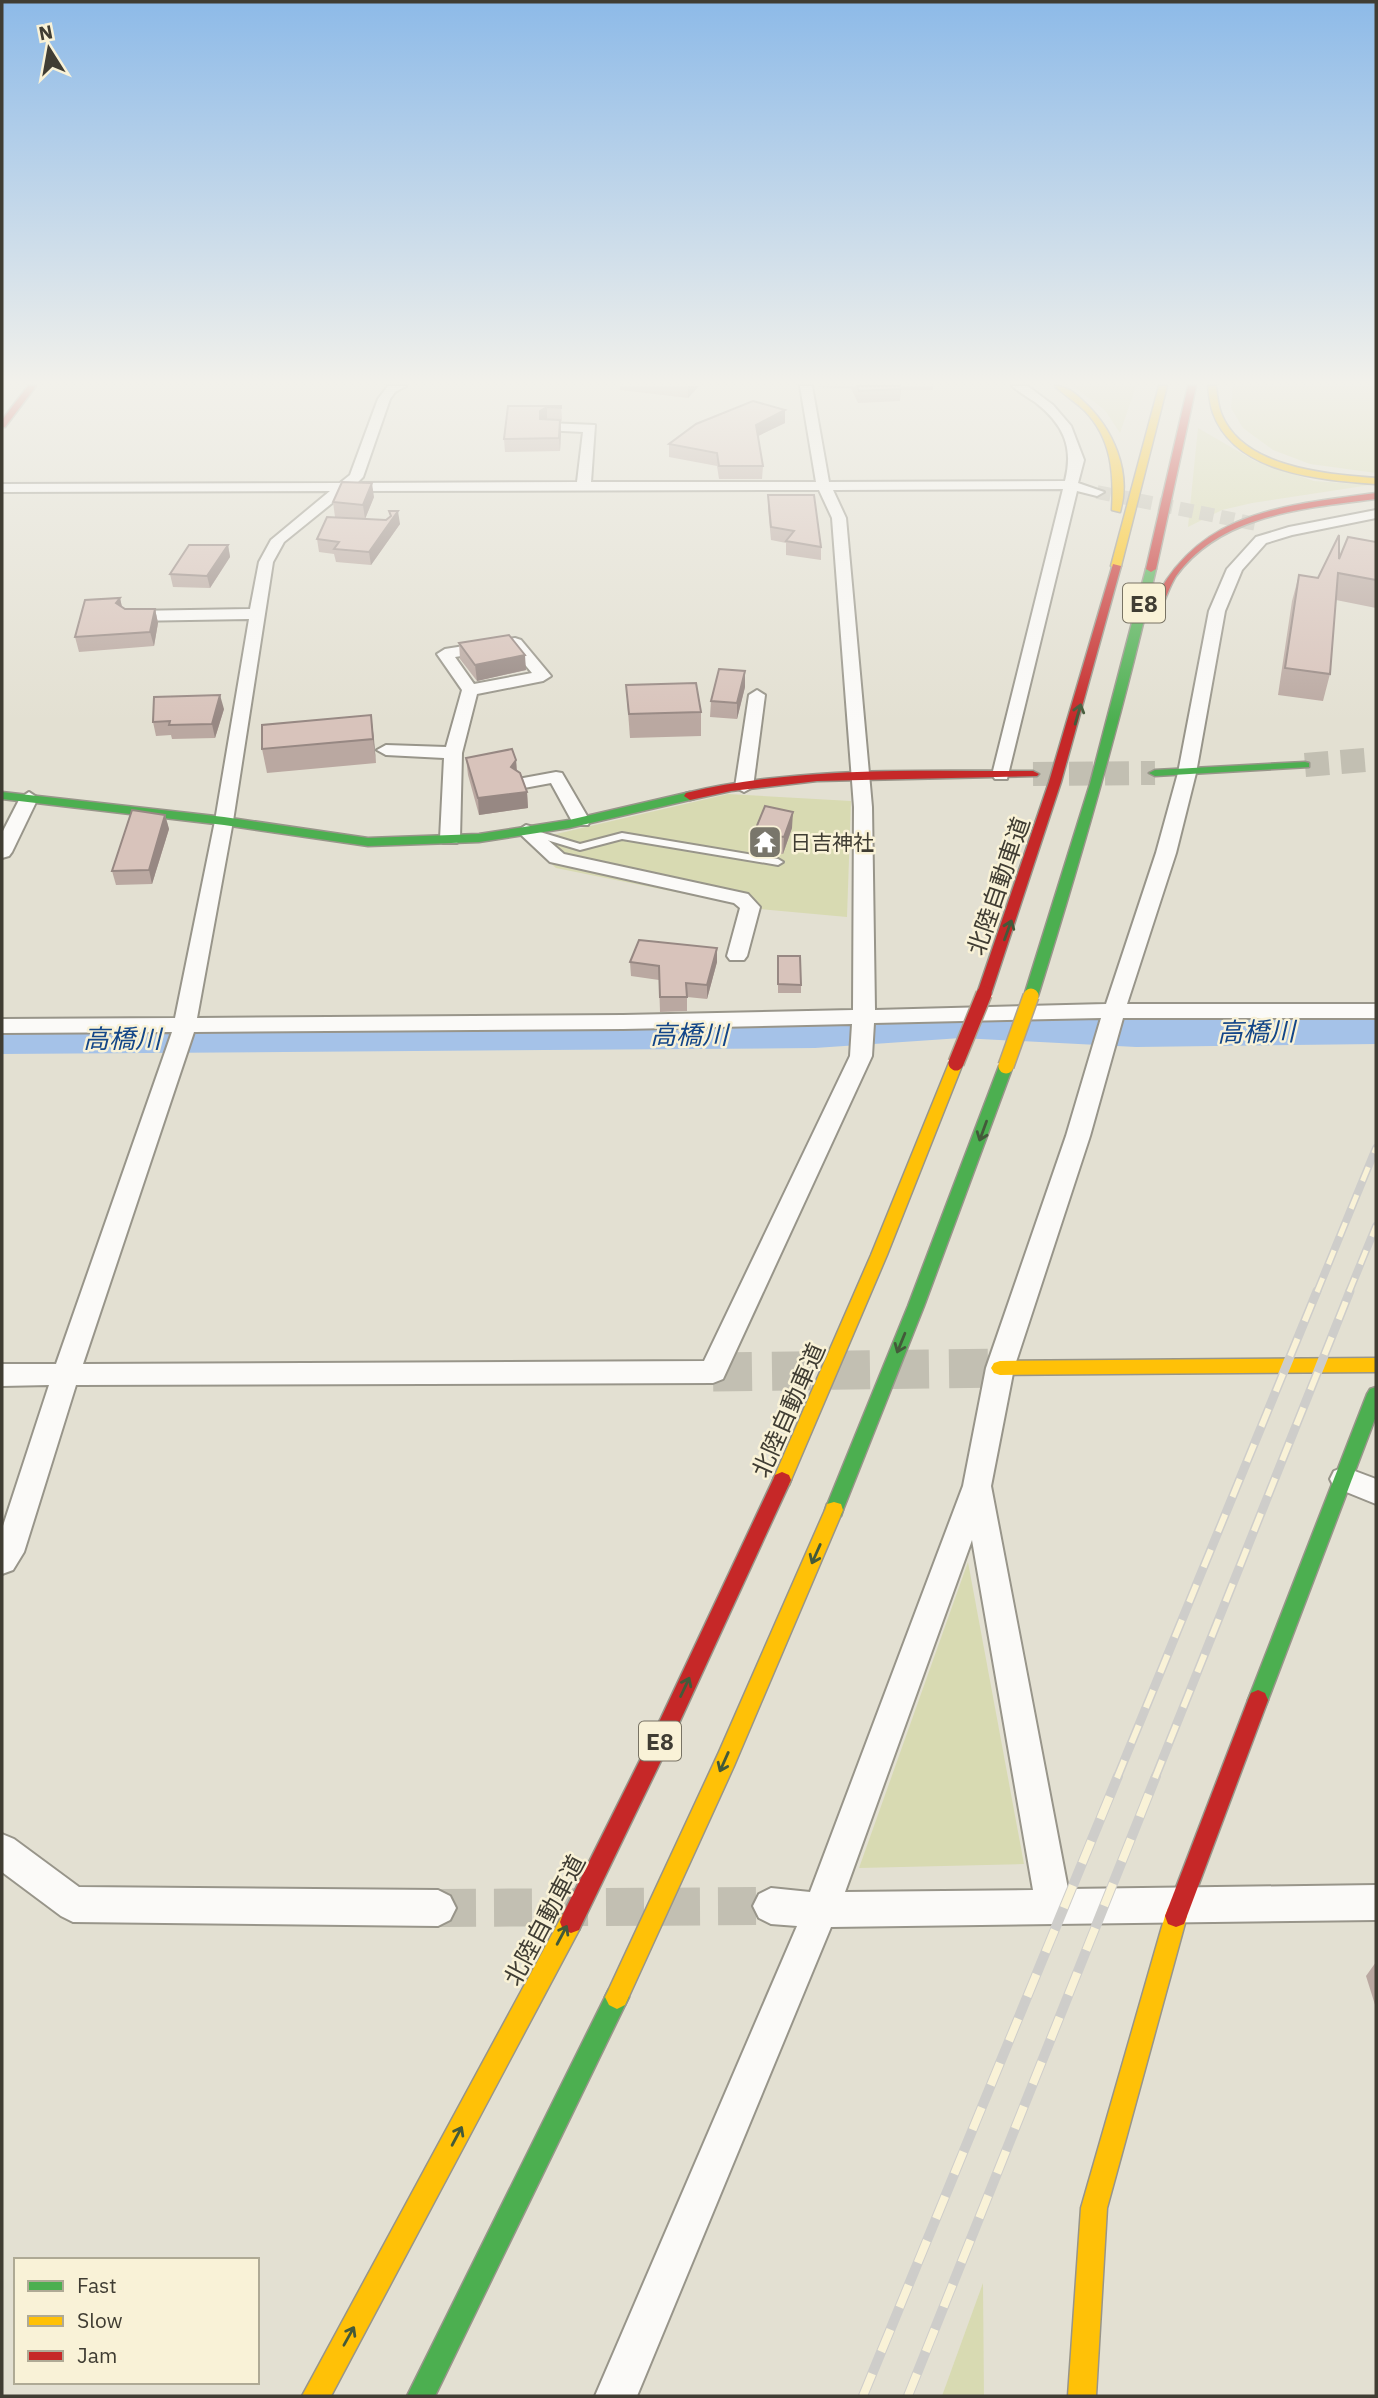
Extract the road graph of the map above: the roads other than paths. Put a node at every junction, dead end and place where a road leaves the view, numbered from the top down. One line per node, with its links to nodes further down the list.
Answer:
1 (331, 498): 9 (street)
2 (830, 498): 25 (street)
3 (1069, 498): 24 (street)
4 (1118, 498): 15 (main road)
5 (1135, 498): 15 (main road, 北陸自動車道 / E8)
6 (1167, 498): 30 (main road, E8)
7 (1363, 498): 30 (main road)
8 (1376, 514): 12 (street)
9 (301, 521): 10 (street); 13 (street)
10 (328, 523)
11 (1261, 525): 12 (street)
12 (1289, 531): 22 (street)
13 (258, 614): 14 (street); 31 (street)
14 (130, 616)
15 (1095, 654): 59 (main road, 北陸自動車道 / E8, one-way to 15, bridge)
16 (470, 690): 16 (street); 19 (street)
17 (757, 695): 27 (street)
18 (386, 750): 19 (street)
19 (453, 753): 34 (street)
20 (1305, 765): 22 (main road)
21 (1155, 773): 22 (main road)
22 (1187, 773): 38 (street)
23 (1034, 774): 24 (main road)
24 (1001, 775): 25 (main road)
25 (861, 776): 27 (main road); 40 (street)
26 (524, 783): 32 (street)
27 (744, 786): 32 (main road)
28 (2, 795): 29 (main road)
29 (29, 798): 31 (main road); 35 (street)
30 (1088, 818): 60 (main road, E8, one-way to 60, bridge)
31 (224, 821): 34 (main road); 41 (street)
32 (580, 821): 33 (main road)
33 (526, 831): 34 (main road); 36 (lane); 37 (street)
34 (450, 839)
35 (2, 852)
36 (778, 862)
37 (737, 956)
38 (1114, 1011): 39 (street); 40 (street); 44 (street)
39 (1376, 1011)
40 (863, 1018): 41 (street); 46 (street)
41 (185, 1025): 42 (street); 46 (street)
42 (2, 1026)
43 (1376, 1365): 44 (main road)
44 (1000, 1368): 49 (street)
45 (2, 1375): 46 (street)
46 (66, 1375): 51 (street)
47 (1376, 1394): 48 (main road)
48 (1344, 1479): 50 (street); 54 (main road)
49 (977, 1486): 56 (street); 58 (street)
50 (1376, 1492)
51 (2, 1561)
52 (2, 1851): 57 (street)
53 (1376, 1903): 54 (street)
54 (1179, 1905): 56 (street); 62 (main road)
55 (771, 1906): 58 (street)
56 (1054, 1907): 58 (street)
57 (438, 1908)
58 (821, 1910): 61 (street)
59 (316, 2396)
60 (421, 2396)
61 (616, 2396)
62 (1082, 2396)

